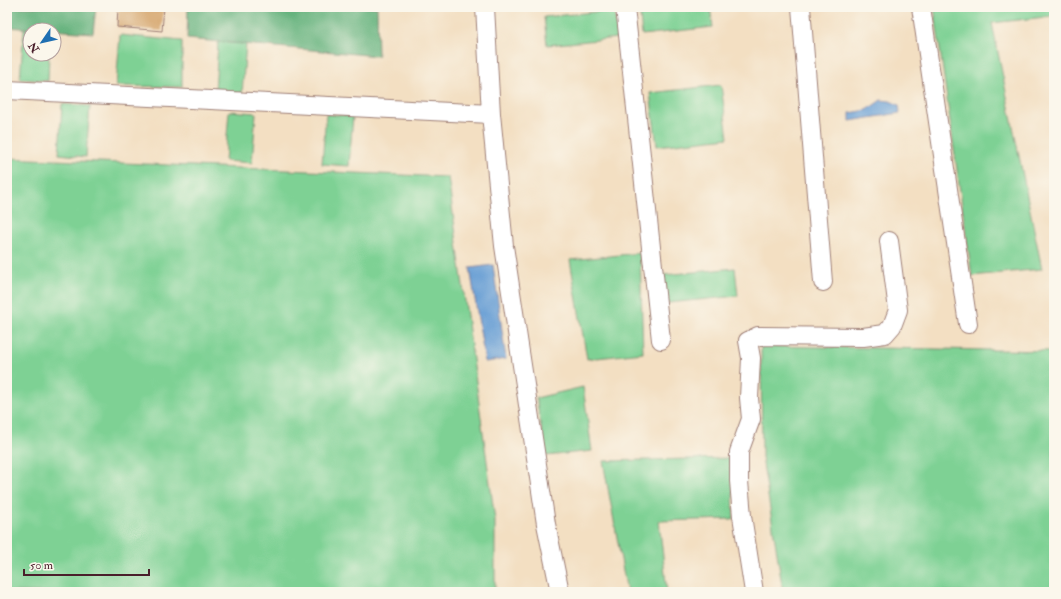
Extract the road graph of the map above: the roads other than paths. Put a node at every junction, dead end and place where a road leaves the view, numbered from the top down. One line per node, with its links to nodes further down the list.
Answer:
1 (485, 7): 6 (street)
2 (625, 7): 10 (street)
3 (801, 7): 8 (street)
4 (921, 7): 9 (street)
5 (7, 90): 6 (street)
6 (491, 114): 11 (street)
7 (889, 241): 12 (street)
8 (823, 282)
9 (968, 324)
10 (661, 340)
11 (560, 592)
12 (754, 592)

